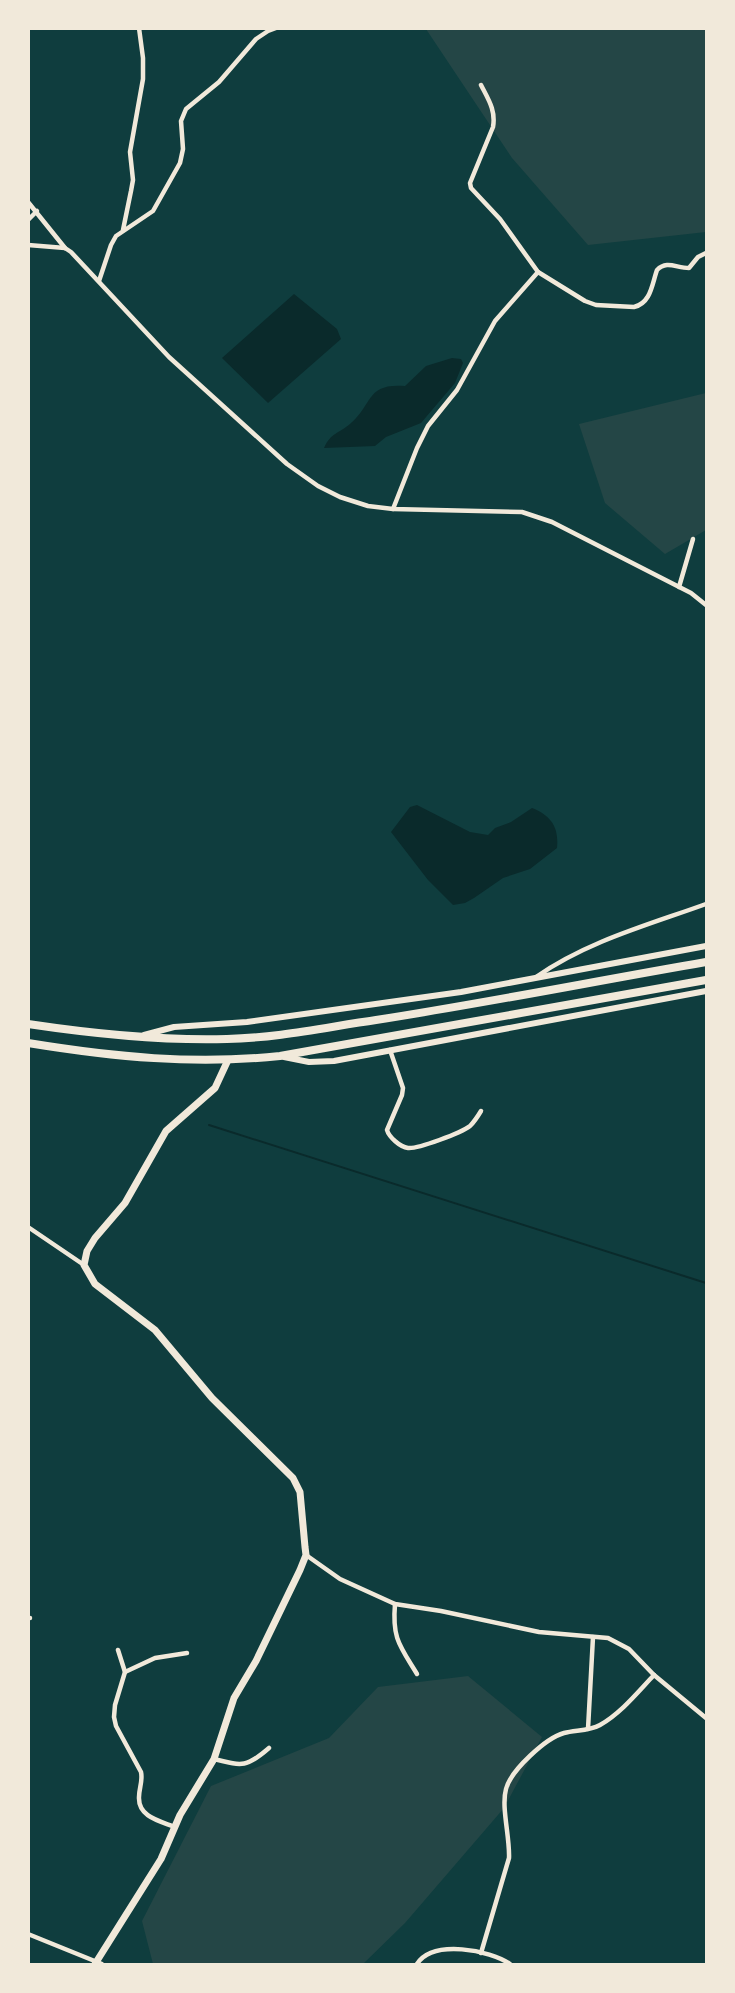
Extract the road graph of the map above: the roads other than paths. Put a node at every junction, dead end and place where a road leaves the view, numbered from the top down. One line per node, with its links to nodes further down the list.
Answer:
1 (139, 28): 7 (street)
2 (276, 28): 7 (street)
3 (481, 85): 11 (street)
4 (28, 202): 5 (street)
5 (37, 211): 6 (street); 9 (street)
6 (28, 220)
7 (123, 230): 12 (street)
8 (28, 245): 9 (street)
9 (65, 248): 12 (street)
10 (706, 253): 11 (street)
11 (538, 272): 13 (street)
12 (99, 281): 13 (street)
13 (393, 508): 15 (street)
14 (693, 539): 15 (street)
15 (679, 587): 16 (street)
16 (706, 604)
17 (706, 904): 20 (street)
18 (706, 946): 20 (street)
19 (706, 962): 24 (highway)
20 (534, 978): 24 (street)
21 (706, 980): 27 (highway)
22 (706, 991): 26 (street)
23 (28, 1024): 24 (highway)
24 (138, 1037)
25 (28, 1043): 28 (highway)
26 (390, 1050): 27 (street); 29 (street)
27 (280, 1056): 28 (highway)
28 (228, 1060): 31 (main road)
29 (481, 1111)
30 (28, 1227): 31 (street)
31 (84, 1264): 32 (main road)
32 (306, 1555): 33 (street); 43 (main road)
33 (395, 1604): 34 (street); 38 (street)
34 (593, 1637): 39 (street); 41 (street)
35 (118, 1650): 37 (street)
36 (187, 1653): 37 (street)
37 (125, 1672): 44 (street)
38 (417, 1674)
39 (654, 1675): 40 (street); 41 (street)
40 (706, 1718)
41 (588, 1729): 46 (street)
42 (269, 1748): 43 (street)
43 (214, 1758): 44 (main road)
44 (175, 1827): 47 (main road)
45 (28, 1934): 47 (street)
46 (481, 1953): 48 (street); 49 (street)
47 (98, 1964)
48 (417, 1965)
49 (510, 1965)

